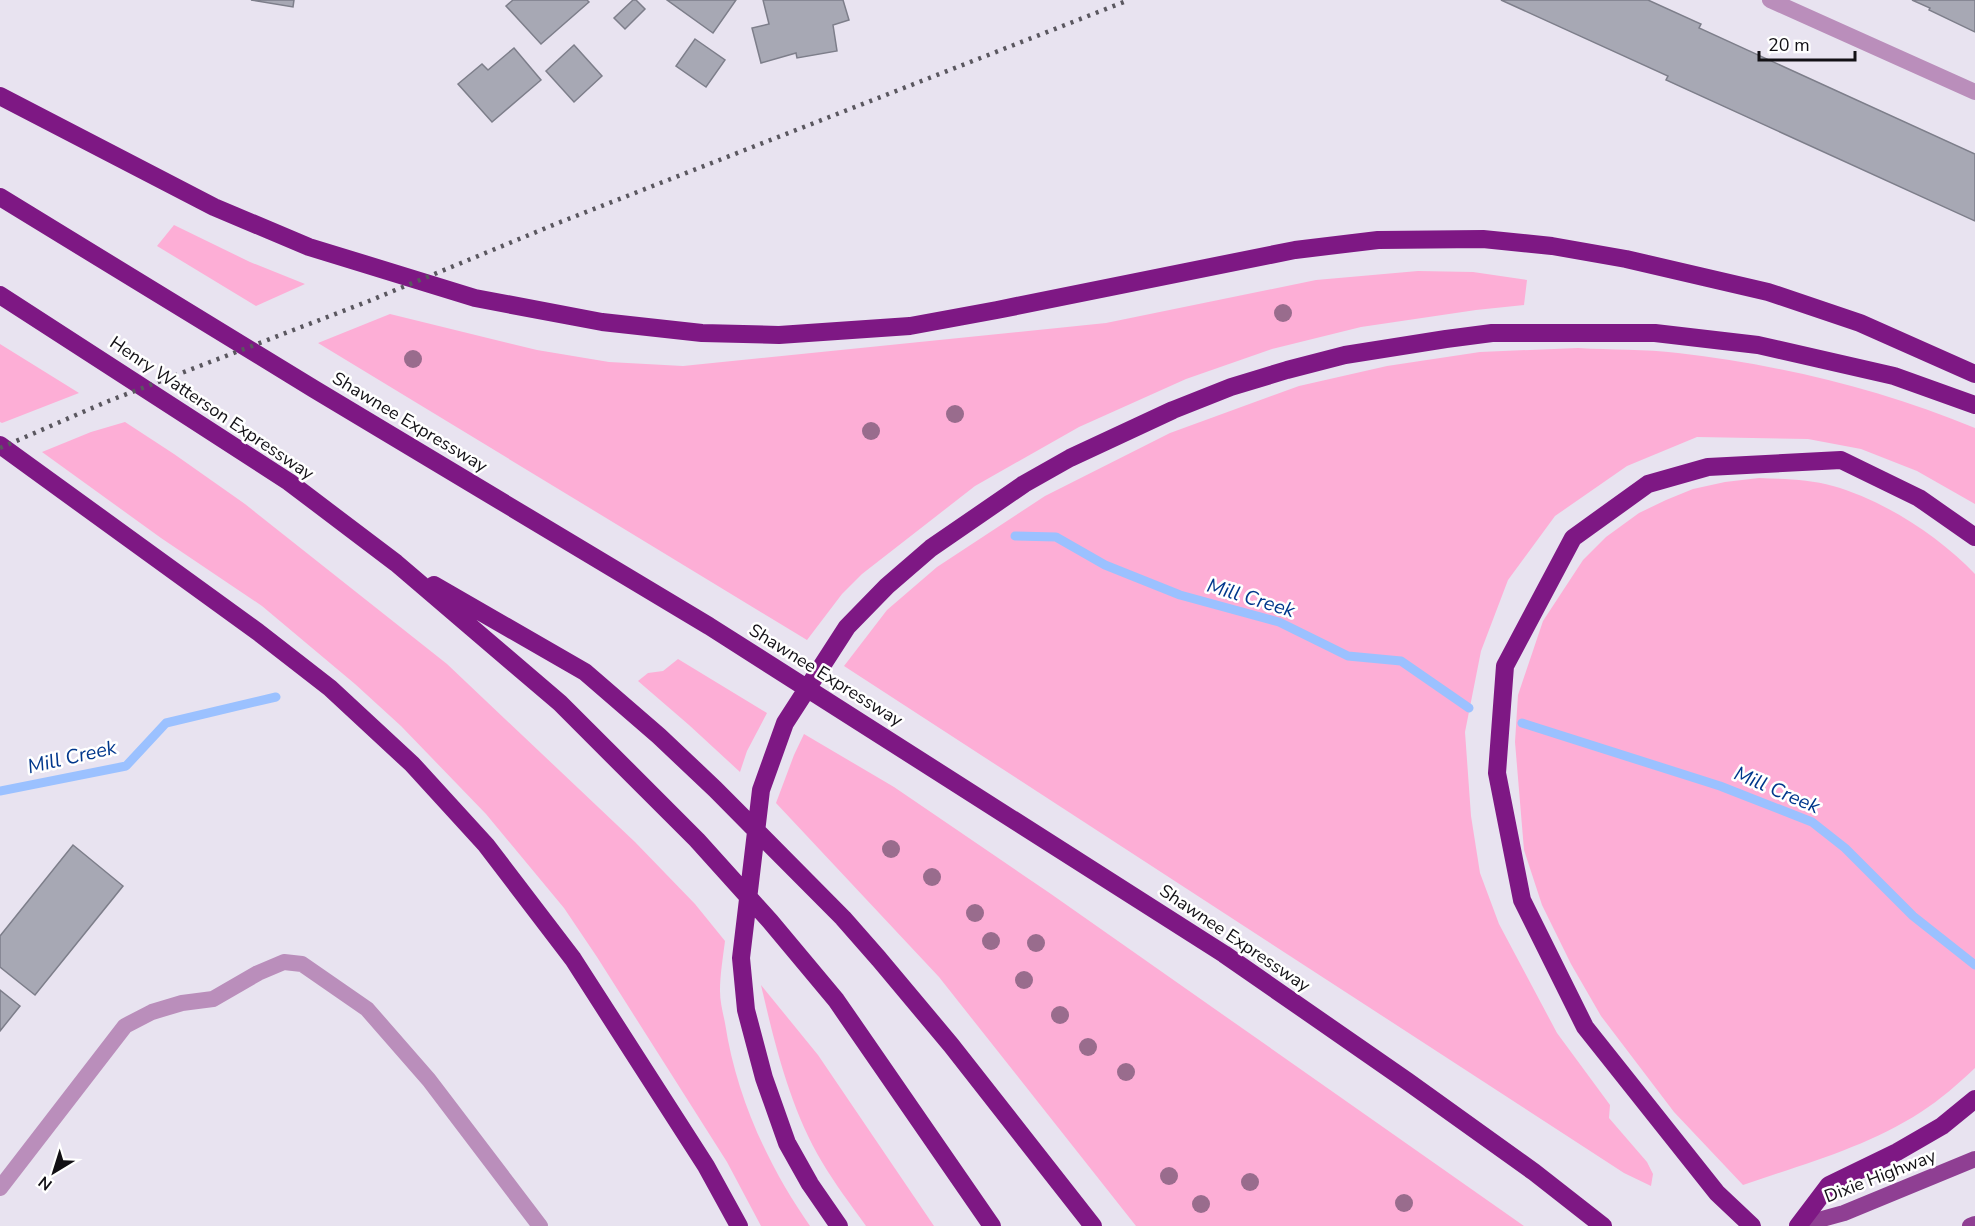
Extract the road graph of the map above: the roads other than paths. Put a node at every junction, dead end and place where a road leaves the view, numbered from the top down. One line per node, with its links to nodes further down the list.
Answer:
1 (1770, 0): 2 (street)
2 (1975, 92)
3 (0, 96): 6 (highway)
4 (0, 197): 20 (highway, Shawnee Expressway)
5 (0, 295): 10 (highway, Henry Watterson Expressway)
6 (1975, 374)
7 (1975, 405): 17 (highway)
8 (0, 445): 16 (highway)
9 (1975, 537): 21 (highway)
10 (396, 563): 18 (highway); 19 (highway)
11 (1975, 1100): 22 (highway)
12 (1975, 1159): 22 (main road, Dixie Highway)
13 (0, 1188): 15 (street)
14 (1975, 1224): 23 (main road)
15 (540, 1226)
16 (739, 1226)
17 (839, 1226)
18 (992, 1226)
19 (1093, 1226)
20 (1604, 1226)
21 (1752, 1226)
22 (1798, 1226)
23 (1970, 1226)

